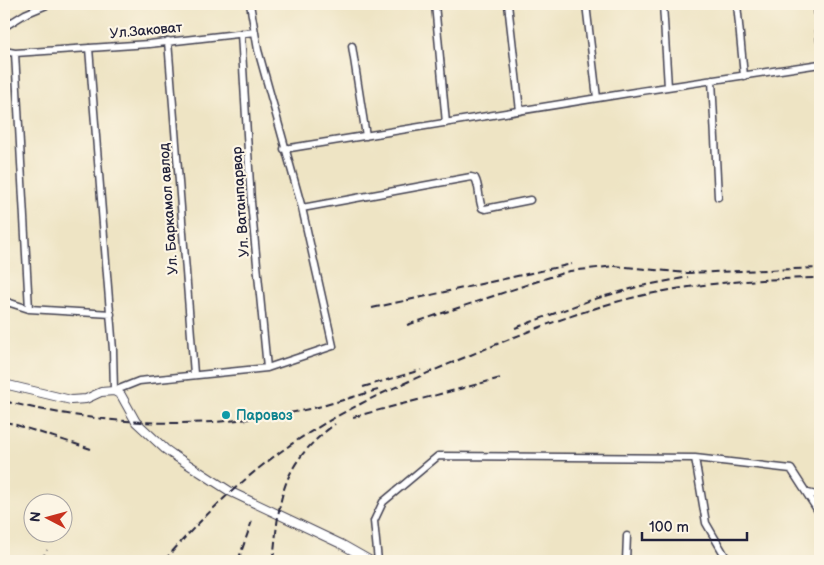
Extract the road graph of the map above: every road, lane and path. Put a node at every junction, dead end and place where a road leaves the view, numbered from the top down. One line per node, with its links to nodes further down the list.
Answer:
1 (49, 4): 9 (street)
2 (250, 4): 10 (street)
3 (435, 4): 24 (street)
4 (508, 4): 23 (street)
5 (586, 4): 22 (street)
6 (663, 4): 21 (street)
7 (737, 4): 19 (street)
8 (817, 4): 13 (street)
9 (4, 27)
10 (255, 32): 11 (street, Ул.Заковат); 26 (street)
11 (241, 33): 12 (street, Ул.Заковат); 33 (street, Ул. Ватанпарвар)
12 (168, 41): 15 (street, Ул.Заковат); 34 (street, Ул. Баркамол авлод)
13 (820, 41)
14 (352, 46): 25 (street)
15 (88, 48): 17 (street, Ул.Заковат); 32 (street)
16 (4, 51): 17 (street, Ул.Заковат)
17 (15, 53): 31 (street)
18 (820, 64): 19 (street)
19 (744, 76): 20 (street)
20 (712, 80): 21 (street); 27 (street)
21 (668, 87): 22 (street)
22 (597, 98): 23 (street)
23 (520, 111): 24 (street)
24 (446, 123): 25 (street)
25 (366, 136): 26 (street)
26 (284, 148): 29 (street)
27 (718, 197)
28 (530, 200): 29 (street)
29 (302, 208): 33 (street)
30 (4, 301): 31 (street)
31 (29, 308): 32 (street)
32 (111, 314): 36 (street)
33 (267, 368): 34 (street)
34 (194, 374): 36 (street)
35 (4, 384): 36 (street)
36 (114, 391): 42 (street)
37 (695, 458): 38 (street); 43 (street); 45 (street)
38 (808, 493): 39 (street); 40 (street)
39 (820, 496)
40 (820, 514)
41 (627, 536): 44 (street)
42 (372, 561)
43 (378, 561)
44 (626, 561)
45 (728, 561)

